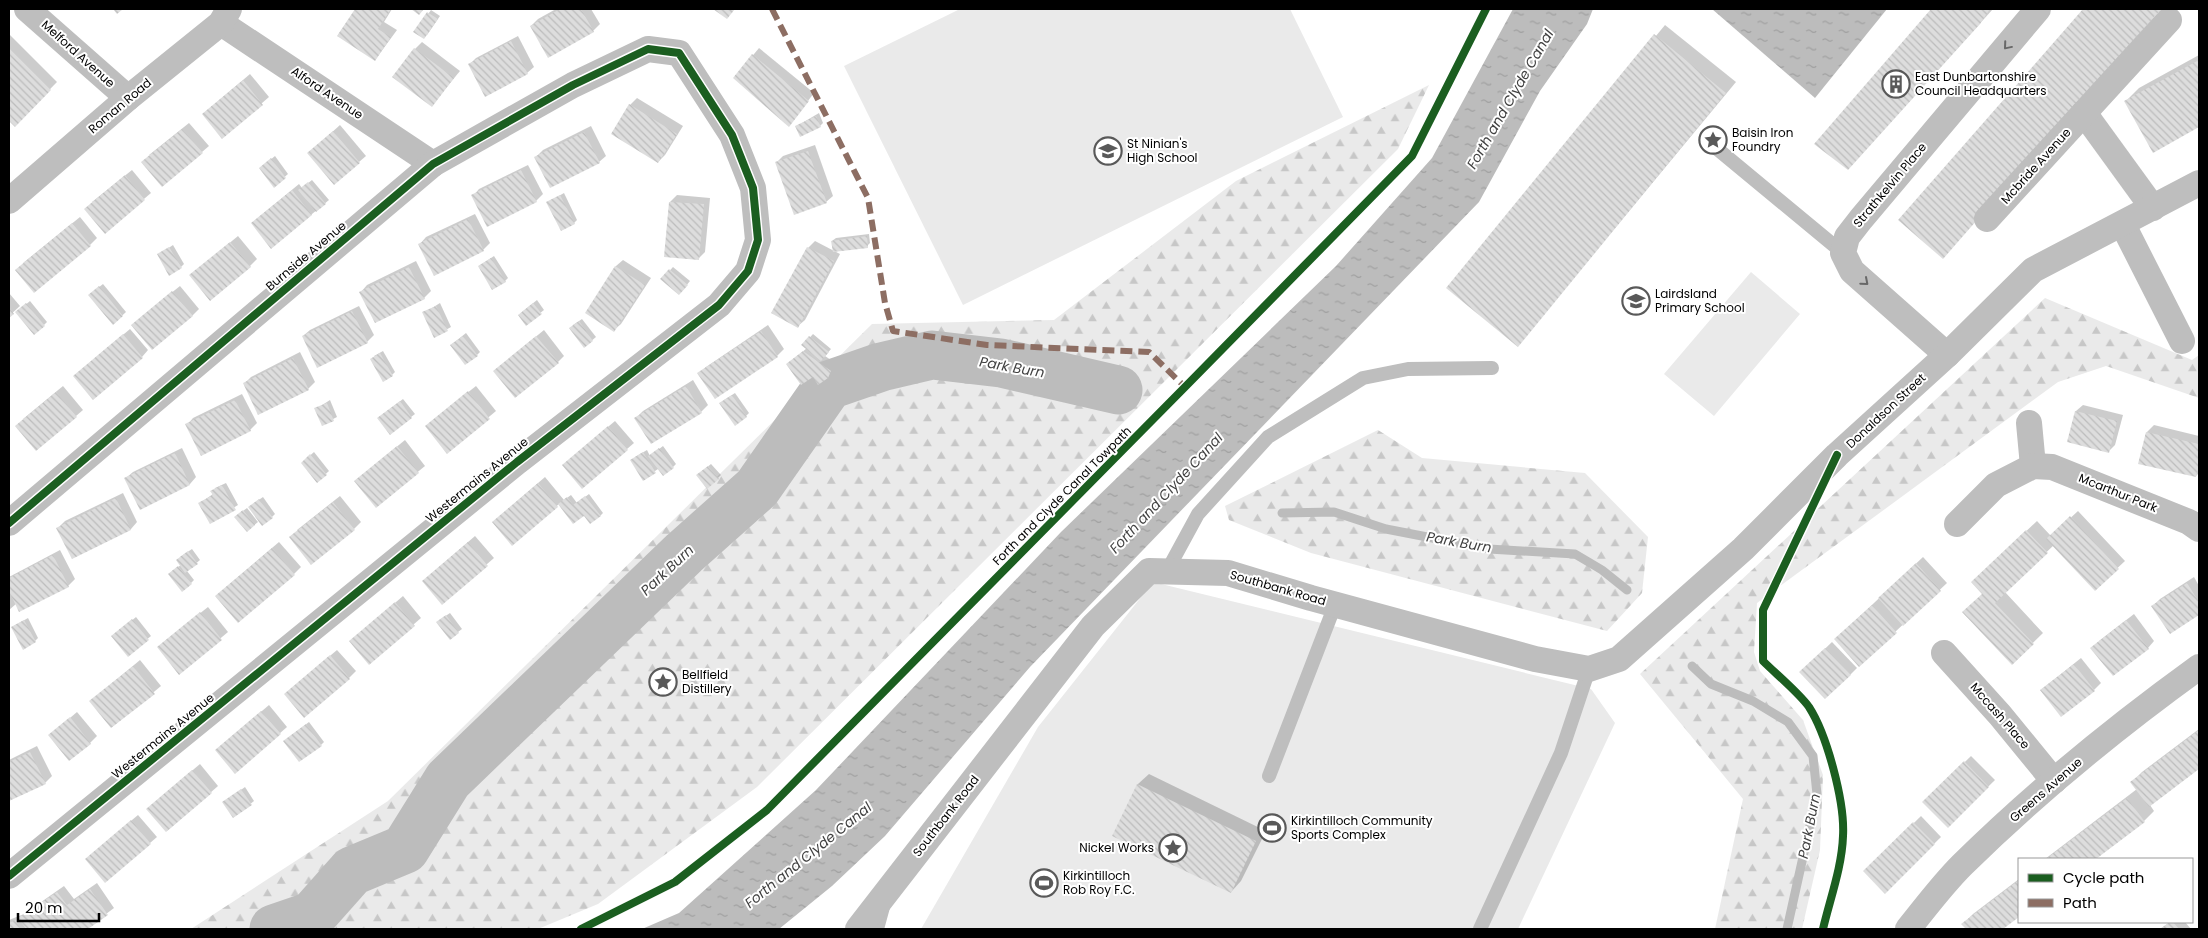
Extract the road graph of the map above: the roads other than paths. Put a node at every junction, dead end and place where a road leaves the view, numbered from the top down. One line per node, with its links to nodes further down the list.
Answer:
1 (27, 9): 6 (street, Melford Avenue)
2 (2038, 9): 15 (street, Strathkelvin Place, one-way to 15)
3 (225, 16): 6 (street, Roman Road); 9 (street, Alford Avenue)
4 (2169, 20): 7 (street, Mcbride Avenue)
5 (648, 49): 9 (street, Burnside Avenue); 32 (street, Westermains Avenue)
6 (128, 98): 11 (street, Roman Road)
7 (2084, 113): 12 (street); 13 (street, Mcbride Avenue)
8 (1715, 147): 15 (lane)
9 (433, 164): 21 (street, Burnside Avenue)
10 (2199, 183): 12 (street, Donaldson Street)
11 (9, 201)
12 (2152, 208): 14 (street, Donaldson Street)
13 (1987, 219)
14 (2123, 225): 16 (street); 17 (street, Donaldson Street)
15 (1843, 253): 17 (street, one-way to 17)
16 (2182, 341)
17 (1947, 354): 27 (street, Donaldson Street)
18 (1492, 368): 24 (lane)
19 (2029, 423): 20 (street)
20 (2033, 466): 22 (street); 23 (street, Mcarthur Park)
21 (9, 523)
22 (1957, 524)
23 (2199, 529)
24 (1167, 572): 25 (street, Southbank Road); 33 (street, Southbank Road)
25 (1335, 605): 29 (street, Southbank Road); 30 (lane)
26 (1944, 653): 31 (street, Mccash Place)
27 (1619, 660): 29 (street, Southbank Road)
28 (2199, 667): 31 (street, Greens Avenue)
29 (1589, 669): 36 (lane)
30 (1269, 776)
31 (2054, 781): 37 (street, Greens Avenue)
32 (9, 876)
33 (887, 892): 34 (street, Southbank Road); 35 (lane)
34 (858, 929)
35 (877, 929)
36 (1480, 929)
37 (1908, 929)

